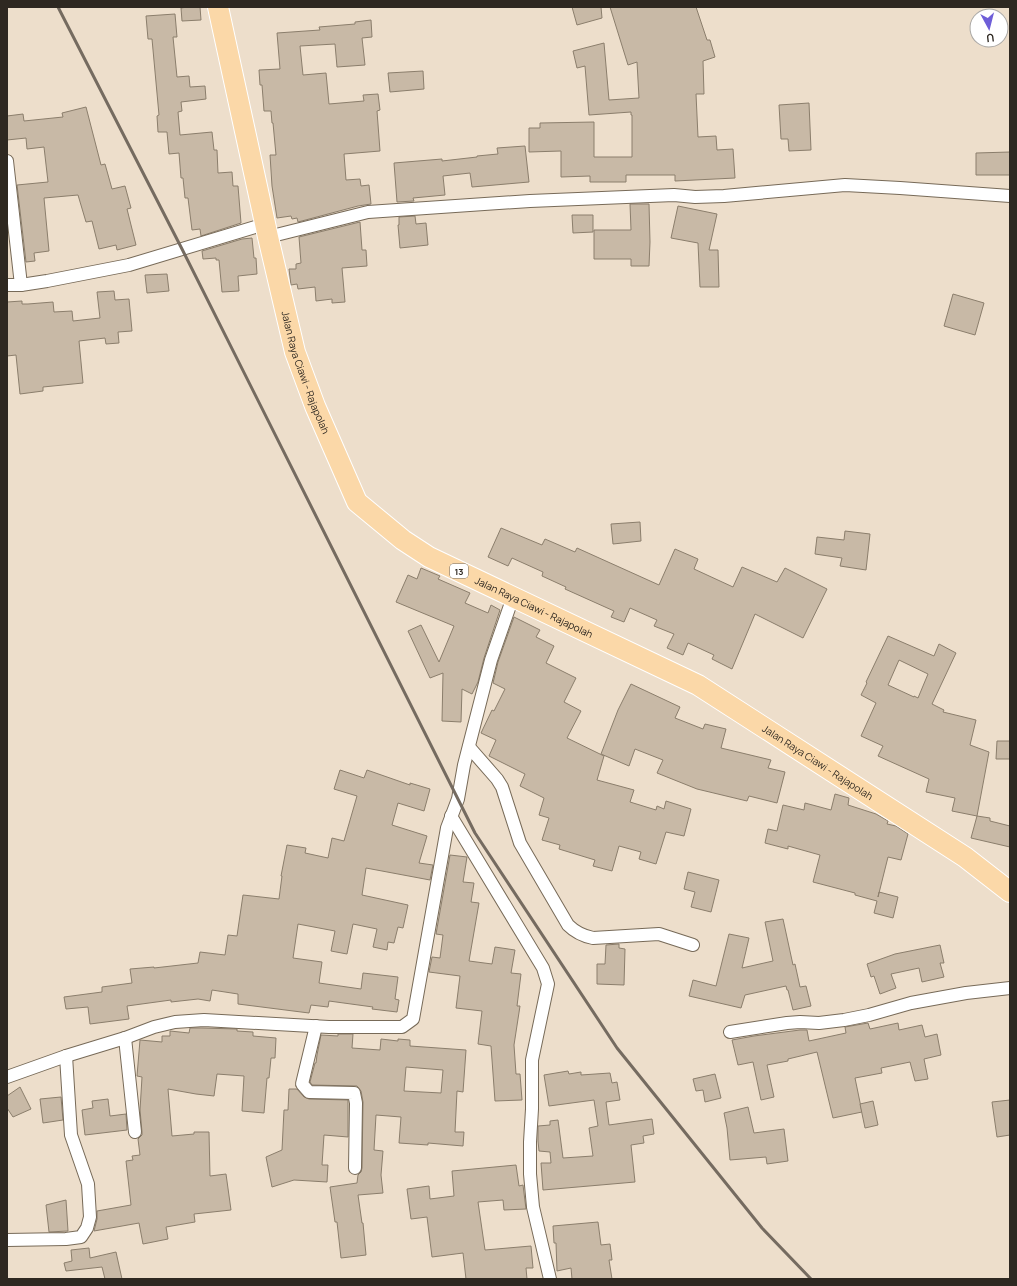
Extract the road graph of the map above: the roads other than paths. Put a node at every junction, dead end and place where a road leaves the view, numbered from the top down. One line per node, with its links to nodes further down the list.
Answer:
1 (218, 7): 4 (highway, Jalan Raya Ciawi - Rajapolah / 13)
2 (7, 161): 6 (street)
3 (1010, 196): 4 (street)
4 (267, 230): 6 (street); 7 (highway, Jalan Raya Ciawi - Rajapolah / 13)
5 (7, 285): 6 (street)
6 (21, 285)
7 (513, 597): 8 (street); 10 (highway, Jalan Raya Ciawi - Rajapolah / 13)
8 (469, 748): 9 (street); 11 (street)
9 (451, 816): 13 (street); 21 (street)
10 (1010, 892)
11 (693, 945)
12 (1010, 988): 14 (street)
13 (316, 1026): 15 (street); 19 (street)
14 (730, 1032)
15 (125, 1038): 16 (street); 18 (street)
16 (66, 1056): 17 (street); 20 (street)
17 (7, 1077)
18 (135, 1132)
19 (355, 1168)
20 (7, 1240)
21 (550, 1279)

